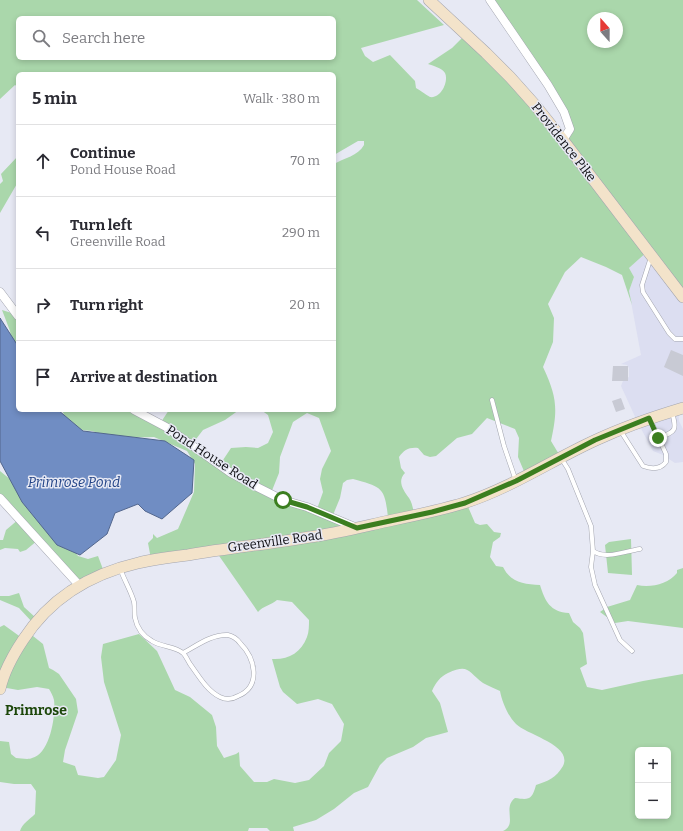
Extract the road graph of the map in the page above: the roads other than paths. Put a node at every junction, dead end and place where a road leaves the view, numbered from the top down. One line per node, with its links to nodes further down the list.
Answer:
1 (429, 0): 3 (main road, Providence Pike)
2 (490, 0): 3 (street)
3 (563, 140): 4 (main road, Providence Pike)
4 (651, 256): 6 (main road, Providence Pike); 8 (lane)
5 (0, 292): 7 (street)
6 (683, 297)
7 (16, 313)
8 (683, 339)
9 (492, 400): 16 (lane)
10 (678, 410): 12 (main road, Greenville Road); 14 (lane)
11 (138, 412): 18 (street, Pond House Road)
12 (649, 418): 13 (main road, Greenville Road); 14 (lane)
13 (620, 429): 14 (lane); 15 (main road, Greenville Road)
14 (658, 438)
15 (561, 458): 16 (main road, Greenville Road); 20 (lane)
16 (516, 481): 18 (main road, Greenville Road)
17 (0, 498): 22 (street)
18 (357, 528): 21 (main road, Greenville Road)
19 (640, 549): 20 (lane)
20 (593, 551): 23 (lane)
21 (120, 568): 22 (main road, Greenville Road); 24 (lane)
22 (79, 586): 25 (main road, Greenville Road)
23 (632, 651)
24 (183, 653): 24 (lane)
25 (0, 688)

